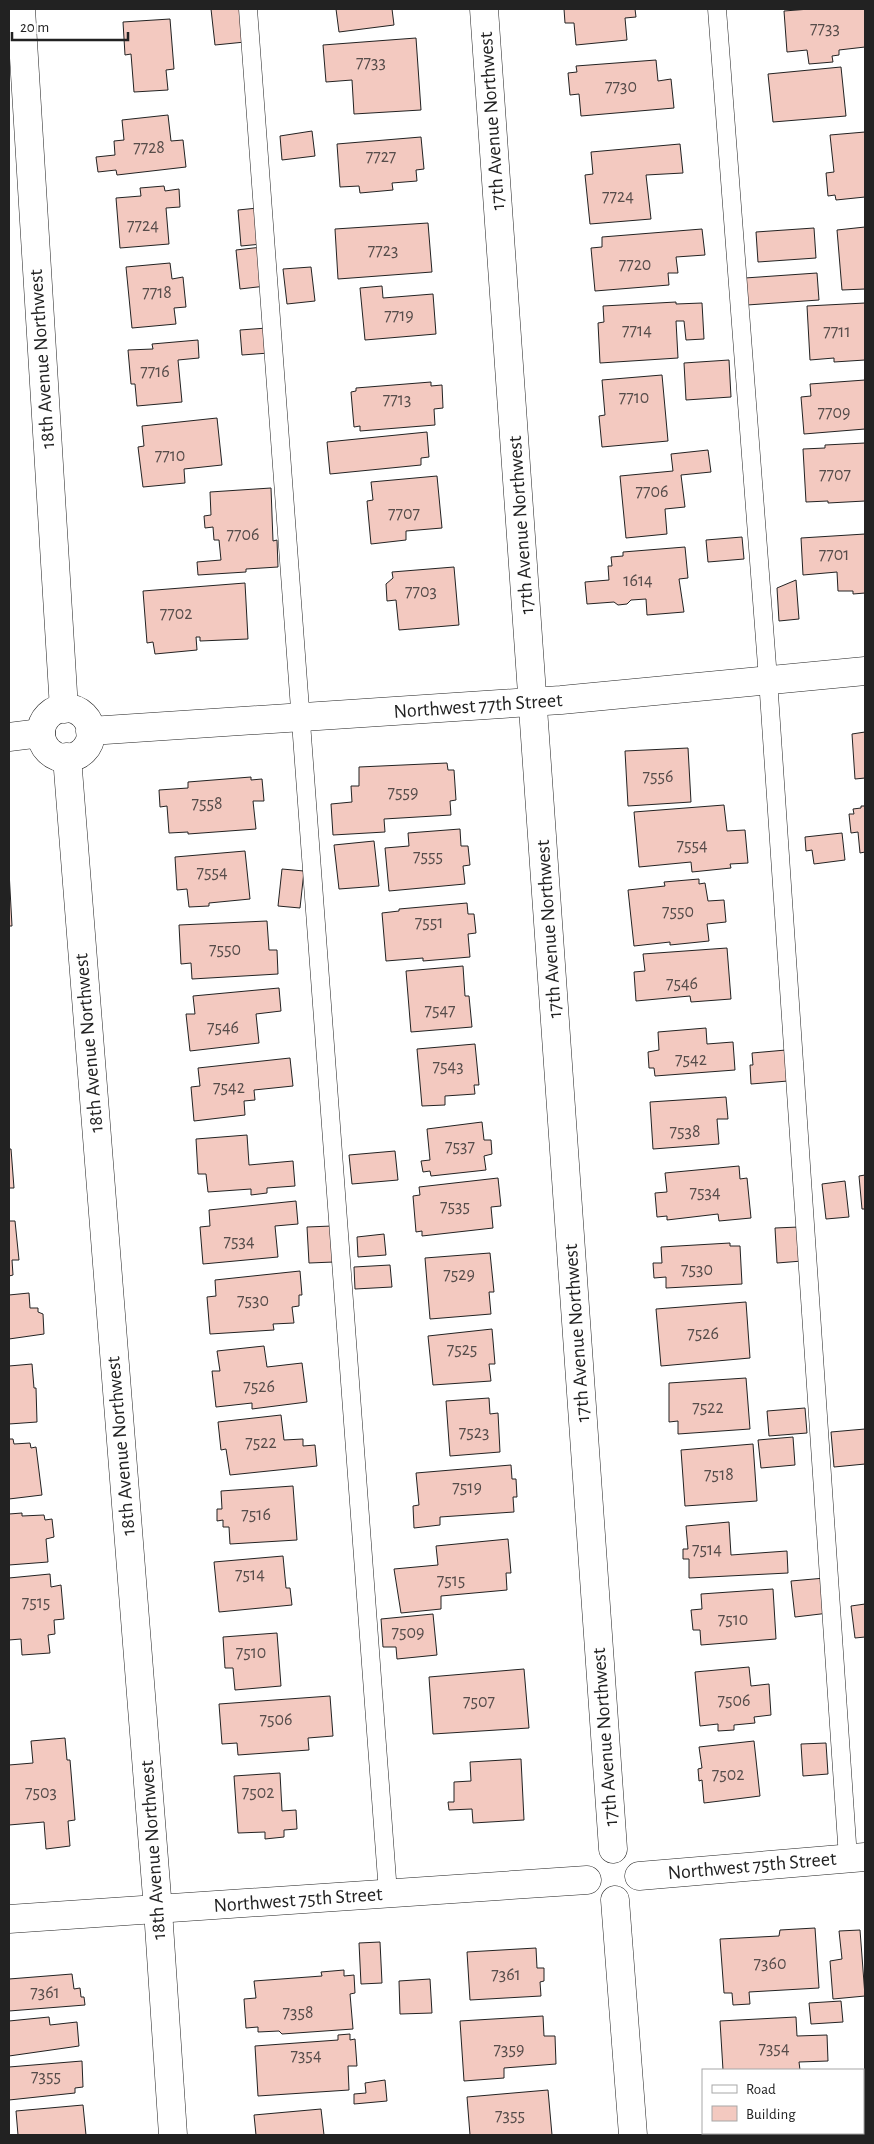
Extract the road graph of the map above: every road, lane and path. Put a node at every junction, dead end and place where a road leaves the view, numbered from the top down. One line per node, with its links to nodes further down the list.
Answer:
1 (21, 9): 8 (street, 18th Avenue Northwest)
2 (248, 9): 9 (lane)
3 (484, 9): 7 (street, 17th Avenue Northwest)
4 (717, 9): 6 (lane)
5 (865, 670): 6 (street, Northwest 77th Street)
6 (768, 679): 7 (street, Northwest 77th Street); 15 (lane)
7 (533, 702): 9 (street, Northwest 77th Street); 14 (street, 17th Avenue Northwest)
8 (64, 709): 10 (street); 11 (street)
9 (301, 718): 10 (street, Northwest 77th Street); 18 (lane)
10 (90, 731): 13 (street)
11 (41, 733): 12 (street); 13 (street)
12 (9, 737)
13 (67, 758): 20 (street, 18th Avenue Northwest)
14 (613, 1849): 16 (street); 17 (street)
15 (857, 1857): 16 (street, Northwest 75th Street)
16 (639, 1876): 19 (street)
17 (587, 1880): 18 (street, Northwest 75th Street); 19 (street)
18 (388, 1894): 20 (street, Northwest 75th Street)
19 (615, 1900): 23 (street)
20 (158, 1910): 21 (street, Northwest 75th Street); 22 (street, 18th Avenue Northwest)
21 (9, 1919)
22 (173, 2135)
23 (633, 2135)

